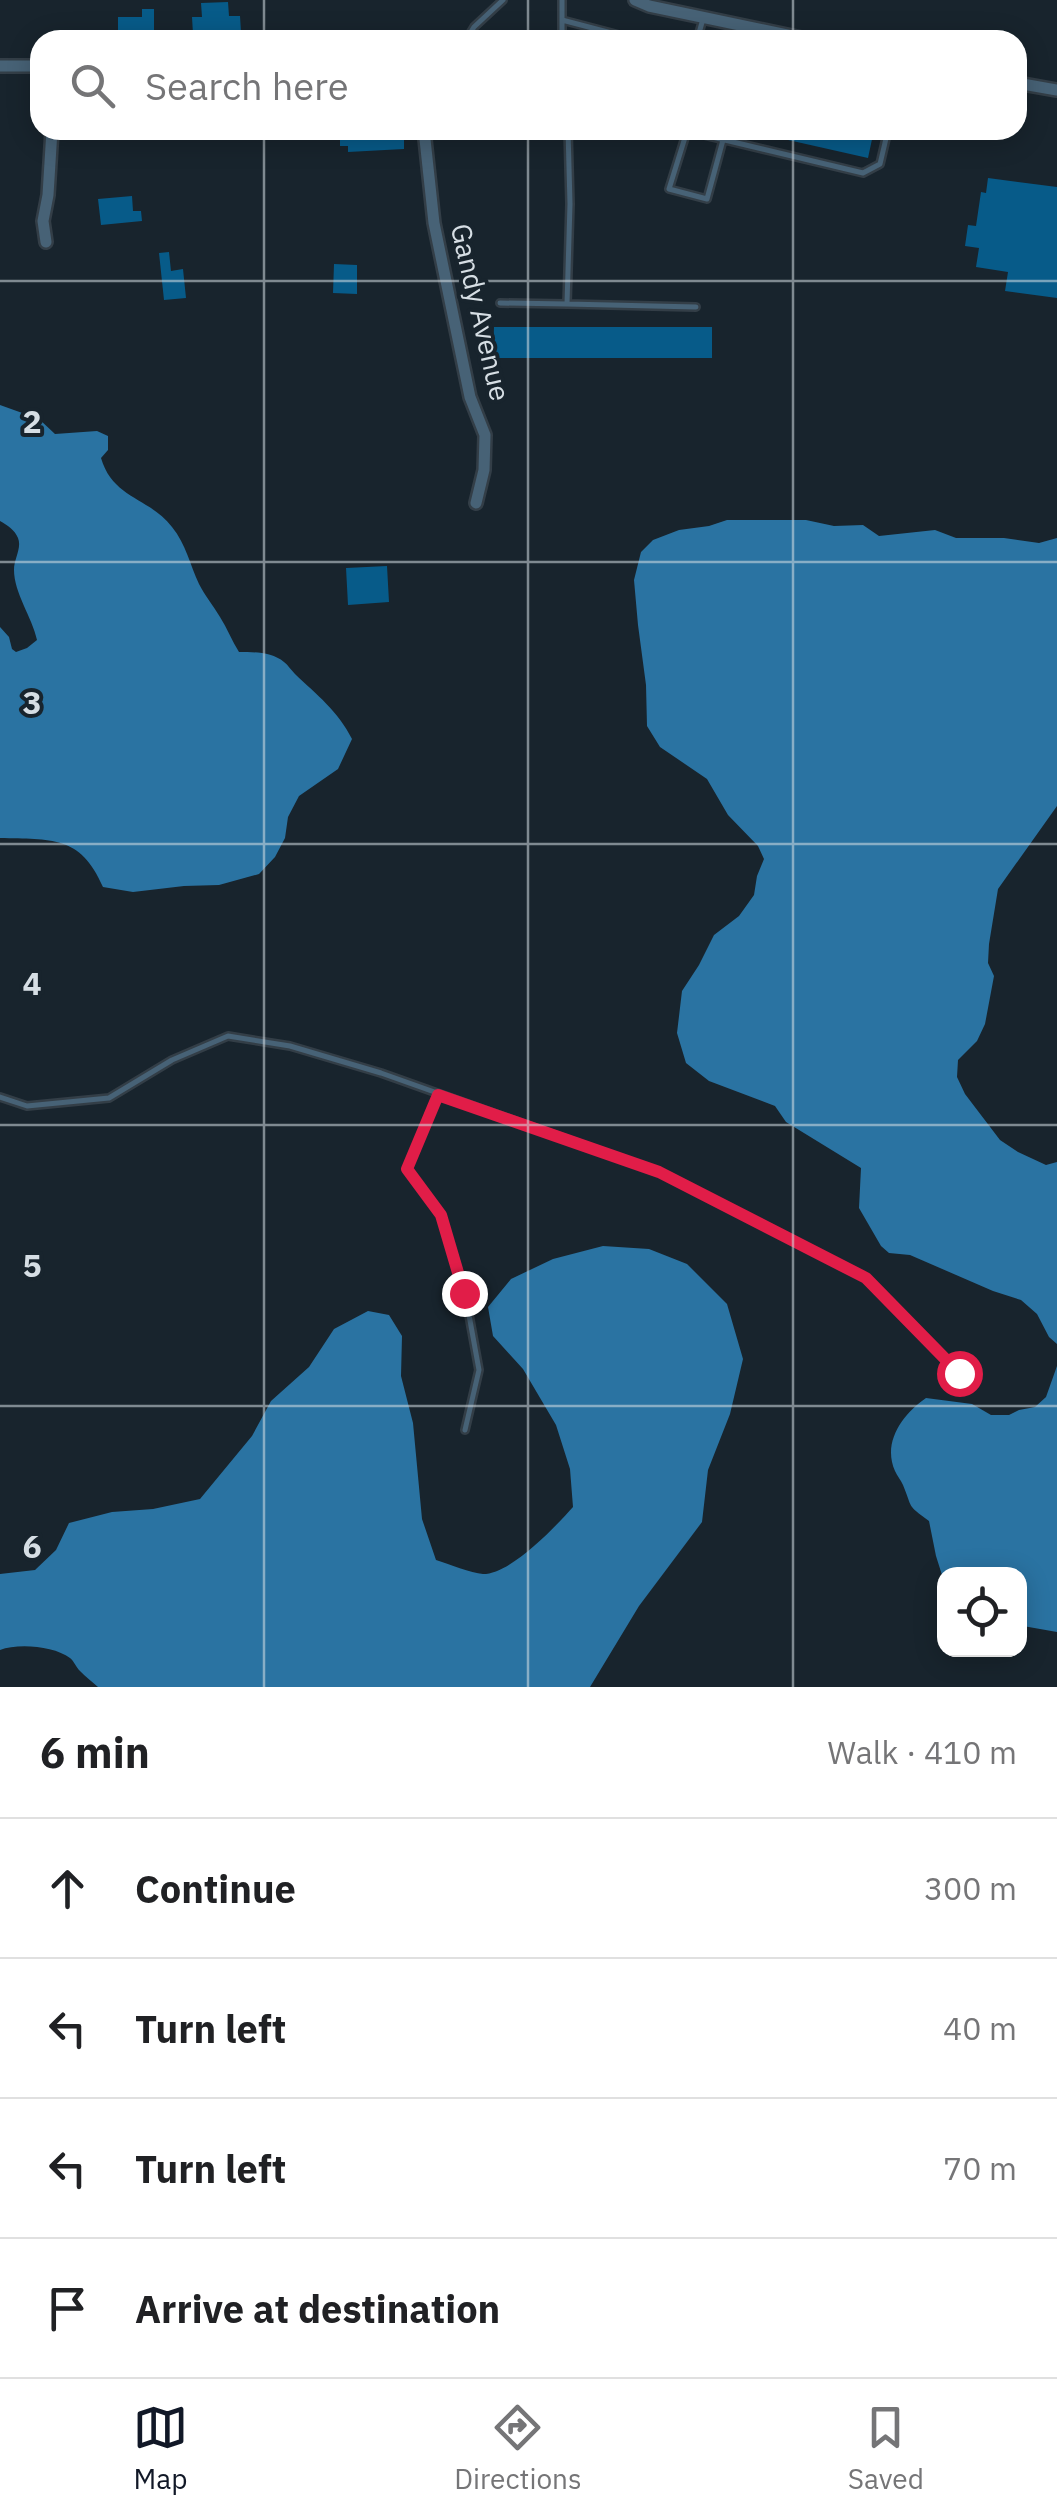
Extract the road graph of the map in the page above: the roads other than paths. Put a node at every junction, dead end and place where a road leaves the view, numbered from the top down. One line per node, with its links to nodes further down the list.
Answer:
1 (503, 0): 6 (lane)
2 (562, 0): 5 (lane)
3 (636, 0): 4 (street)
4 (703, 17): 9 (lane); 10 (street)
5 (562, 20): 7 (lane); 8 (lane)
6 (473, 30)
7 (562, 30)
8 (600, 30)
9 (700, 30)
10 (752, 30)
11 (0, 66): 12 (street)
12 (30, 66)
13 (1057, 82): 15 (street)
14 (1027, 85): 15 (street)
15 (1056, 90)
16 (51, 140): 22 (street)
17 (425, 140): 26 (street, Gandy Avenue)
18 (568, 140): 24 (lane)
19 (682, 140): 20 (lane)
20 (723, 140): 21 (lane)
21 (886, 140)
22 (46, 242)
23 (500, 303): 24 (lane)
24 (567, 304): 25 (lane)
25 (696, 307)
26 (476, 503)
27 (438, 1095): 28 (lane); 29 (lane); 30 (lane)
28 (0, 1097)
29 (959, 1373)
30 (464, 1430)

